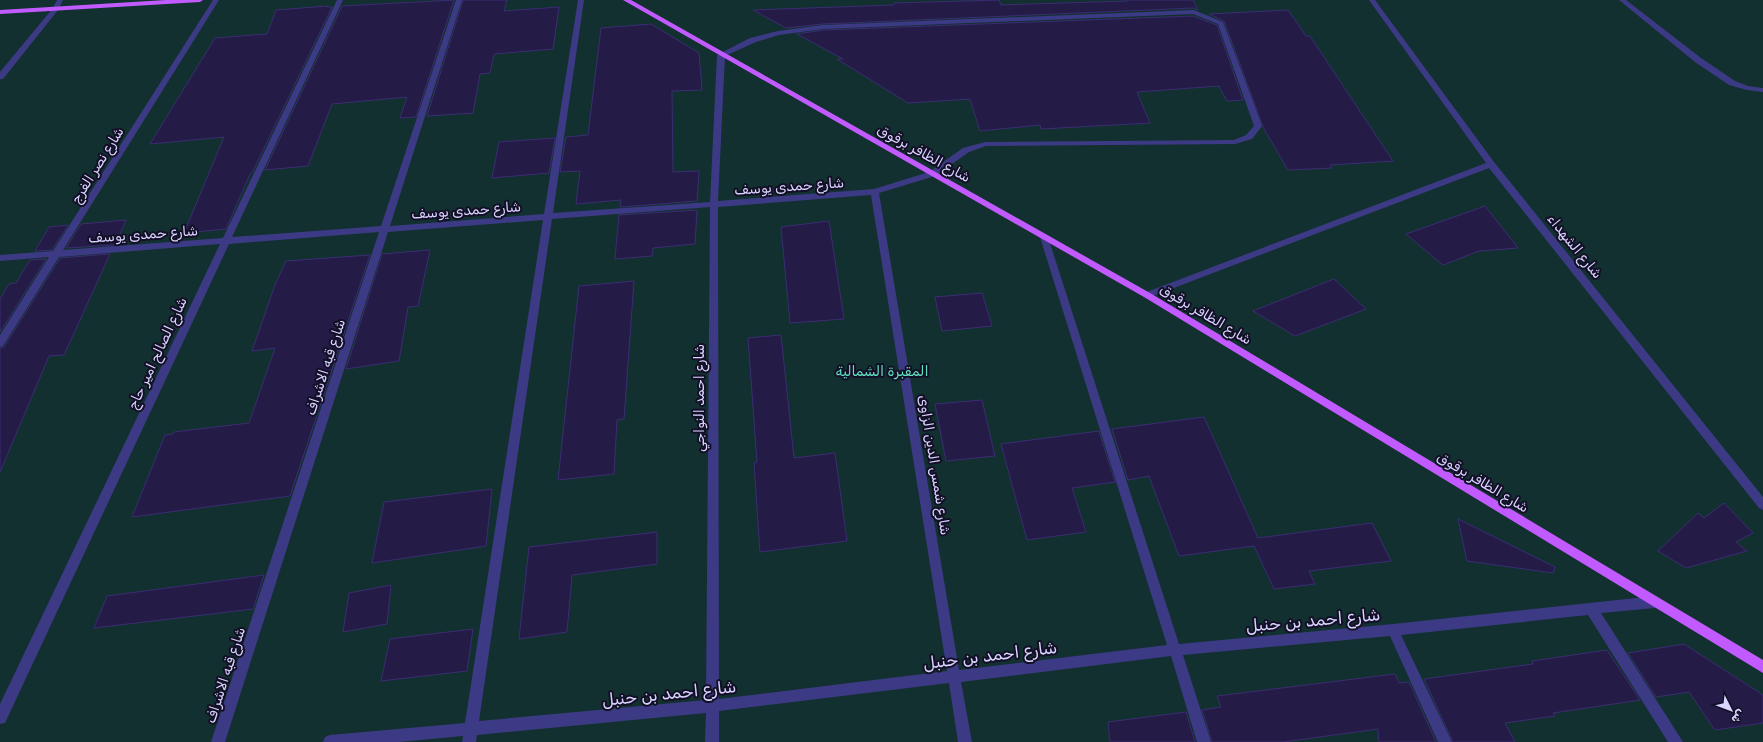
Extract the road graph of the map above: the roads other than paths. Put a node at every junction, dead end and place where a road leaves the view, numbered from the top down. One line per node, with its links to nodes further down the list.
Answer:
1 (60, 0): 10 (street)
2 (200, 0): 10 (main road)
3 (216, 0): 23 (street, شارع نصر الفرج)
4 (340, 0): 22 (street, شارع الصالح امير حاج)
5 (459, 0): 20 (street, شارع قبه الاشراف)
6 (581, 0): 19 (street)
7 (626, 0): 12 (main road, شارع الظافر برقوق)
8 (1372, 0): 15 (street, شارع الشهداء)
9 (1622, 0): 14 (street)
10 (56, 9): 11 (main road); 13 (street)
11 (0, 12)
12 (721, 55): 16 (main road, شارع الظافر برقوق); 16 (street, شارع حمدى يوسف); 18 (street, شارع احمد النواجي)
13 (0, 77)
14 (1763, 90)
15 (1491, 164): 25 (street); 27 (street, شارع الشهداء)
16 (932, 174): 17 (street, شارع حمدى يوسف); 21 (main road, شارع الظافر برقوق)
17 (875, 192): 18 (street, شارع حمدى يوسف); 33 (street, شارع شمس الدين الزاوى)
18 (714, 205): 19 (street, شارع حمدى يوسف); 34 (street, شارع احمد النواجي)
19 (548, 217): 20 (street, شارع حمدى يوسف); 36 (street)
20 (384, 229): 22 (street, شارع حمدى يوسف); 37 (street, شارع قبه الاشراف)
21 (1044, 237): 25 (main road, شارع الظافر برقوق); 31 (street)
22 (226, 241): 23 (street, شارع حمدى يوسف); 35 (street, شارع الصالح امير حاج)
23 (56, 253): 24 (street, شارع حمدى يوسف); 26 (street, شارع نصر الفرج)
24 (0, 258)
25 (1147, 295): 28 (main road, شارع الظافر برقوق)
26 (0, 343)
27 (1763, 505)
28 (1655, 602): 29 (street, شارع احمد بن حنبل); 32 (main road, شارع الظافر برقوق)
29 (1591, 608): 30 (street, شارع احمد بن حنبل); 44 (street)
30 (1393, 630): 31 (street, شارع احمد بن حنبل); 43 (street)
31 (1175, 650): 33 (street, شارع احمد بن حنبل); 42 (street)
32 (1763, 667)
33 (954, 676): 34 (street, شارع احمد بن حنبل); 41 (street, شارع شمس الدين الزاوى)
34 (711, 706): 36 (street, شارع احمد بن حنبل); 40 (street, شارع احمد النواجي)
35 (0, 718)
36 (472, 729): 38 (street, شارع احمد بن حنبل); 39 (street)
37 (218, 742)
38 (330, 742)
39 (469, 742)
40 (712, 742)
41 (965, 742)
42 (1204, 742)
43 (1445, 742)
44 (1676, 742)

